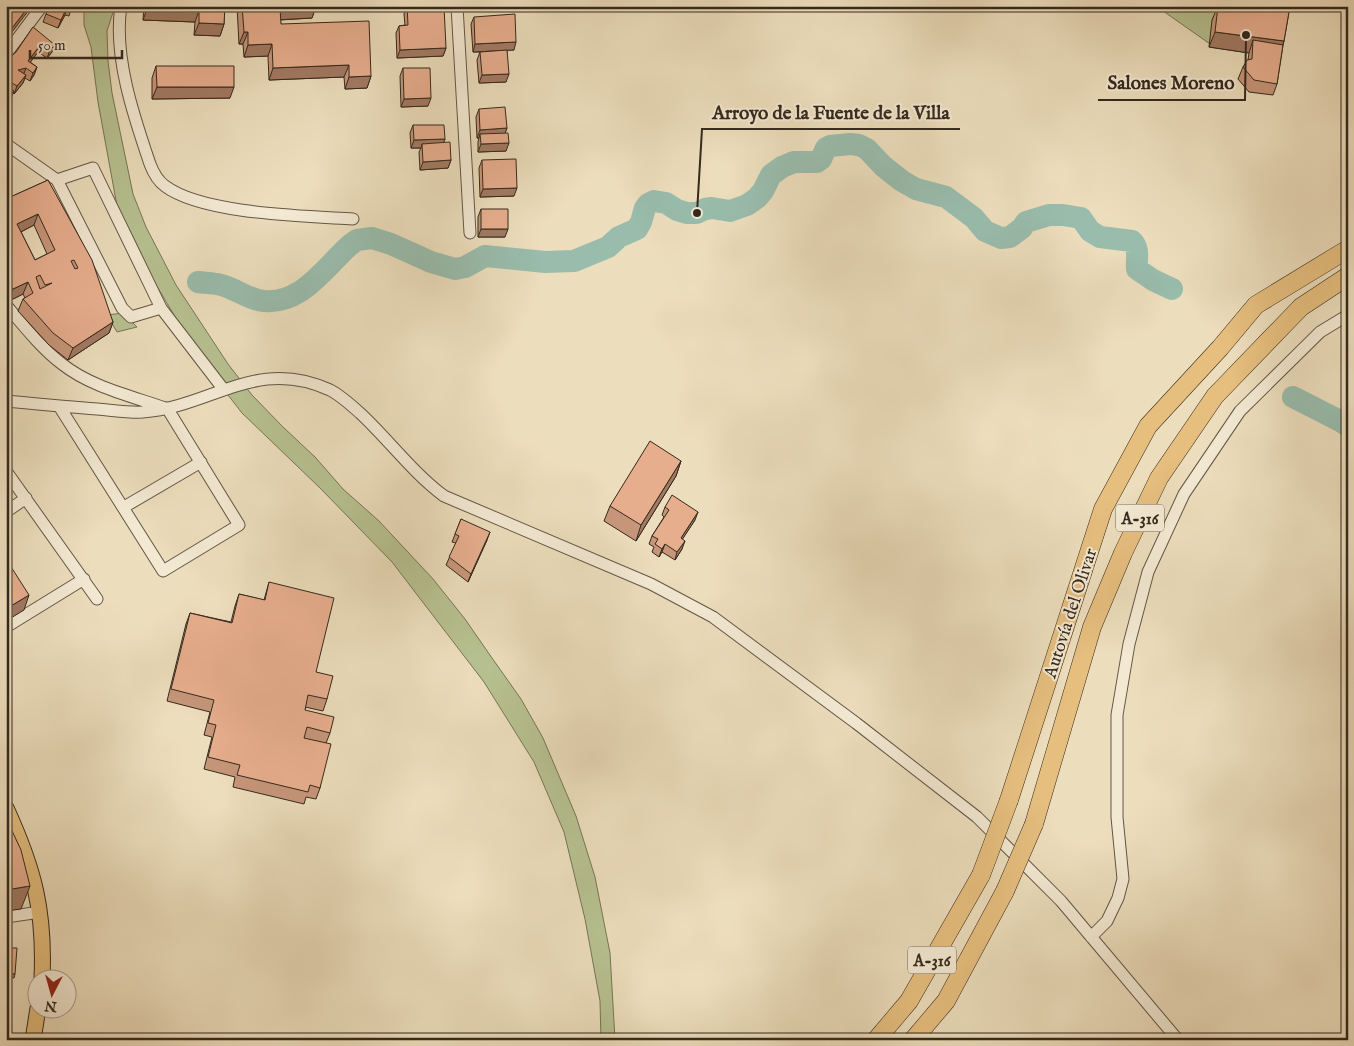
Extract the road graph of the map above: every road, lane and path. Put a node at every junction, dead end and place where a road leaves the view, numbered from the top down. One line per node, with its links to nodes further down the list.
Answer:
1 (42, 6): 4 (street)
2 (121, 6): 7 (street)
3 (457, 6): 8 (street)
4 (6, 54)
5 (6, 144): 6 (street)
6 (57, 180): 14 (street); 14 (street)
7 (353, 220)
8 (470, 233)
9 (1348, 241): 13 (highway)
10 (1348, 249): 13 (highway, Autovía del Olivar / A-316)
11 (1348, 276): 36 (highway, Autovía del Olivar / A-316, bridge)
12 (6, 305): 19 (street)
13 (1256, 305): 35 (highway, Autovía del Olivar / A-316, bridge)
14 (160, 308): 16 (street)
15 (1348, 315): 31 (street)
16 (224, 390): 19 (street); 31 (street)
17 (6, 402): 18 (street)
18 (58, 406): 19 (street); 23 (street)
19 (167, 408): 20 (street)
20 (201, 462): 23 (street); 23 (street)
21 (6, 471): 22 (street)
22 (26, 498): 24 (street); 25 (street)
23 (124, 507)
24 (6, 512)
25 (84, 579): 26 (street); 27 (street)
26 (97, 599)
27 (6, 627)
28 (6, 808): 29 (main road)
29 (40, 912): 30 (street); 32 (main road)
30 (6, 917)
31 (1091, 937): 37 (street)
32 (42, 968)
33 (36, 1018): 34 (main road)
34 (33, 1040)
35 (876, 1040)
36 (913, 1040)
37 (1178, 1040)

